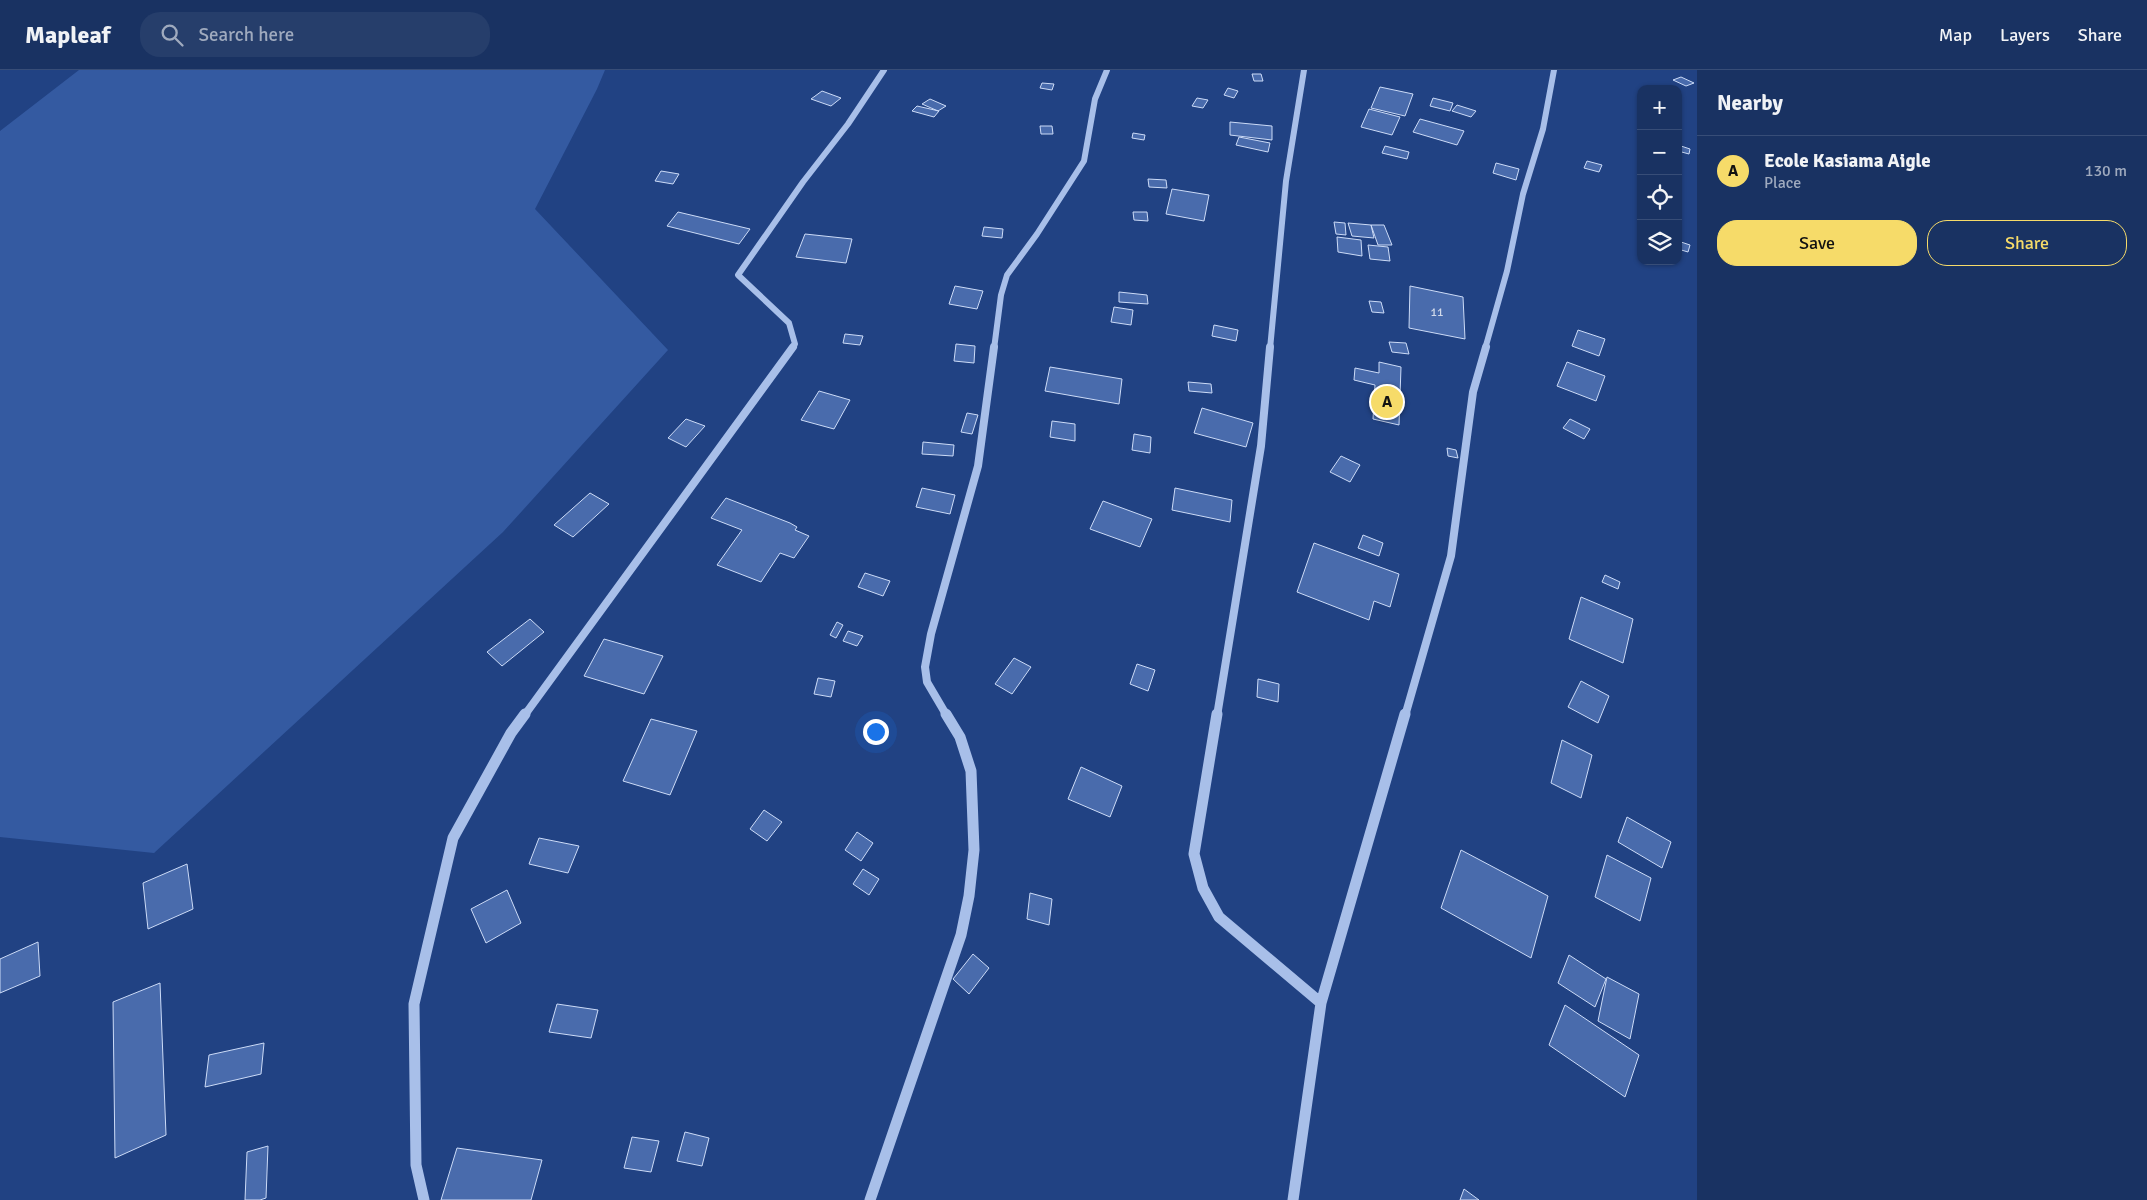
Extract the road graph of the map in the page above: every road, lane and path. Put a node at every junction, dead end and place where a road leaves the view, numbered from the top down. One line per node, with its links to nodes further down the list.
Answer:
1 (884, 70): 6 (street)
2 (1106, 70): 7 (street)
3 (1304, 70): 5 (street)
4 (1554, 70): 5 (street)
5 (1321, 1003): 8 (street)
6 (424, 1200)
7 (870, 1200)
8 (1293, 1200)

